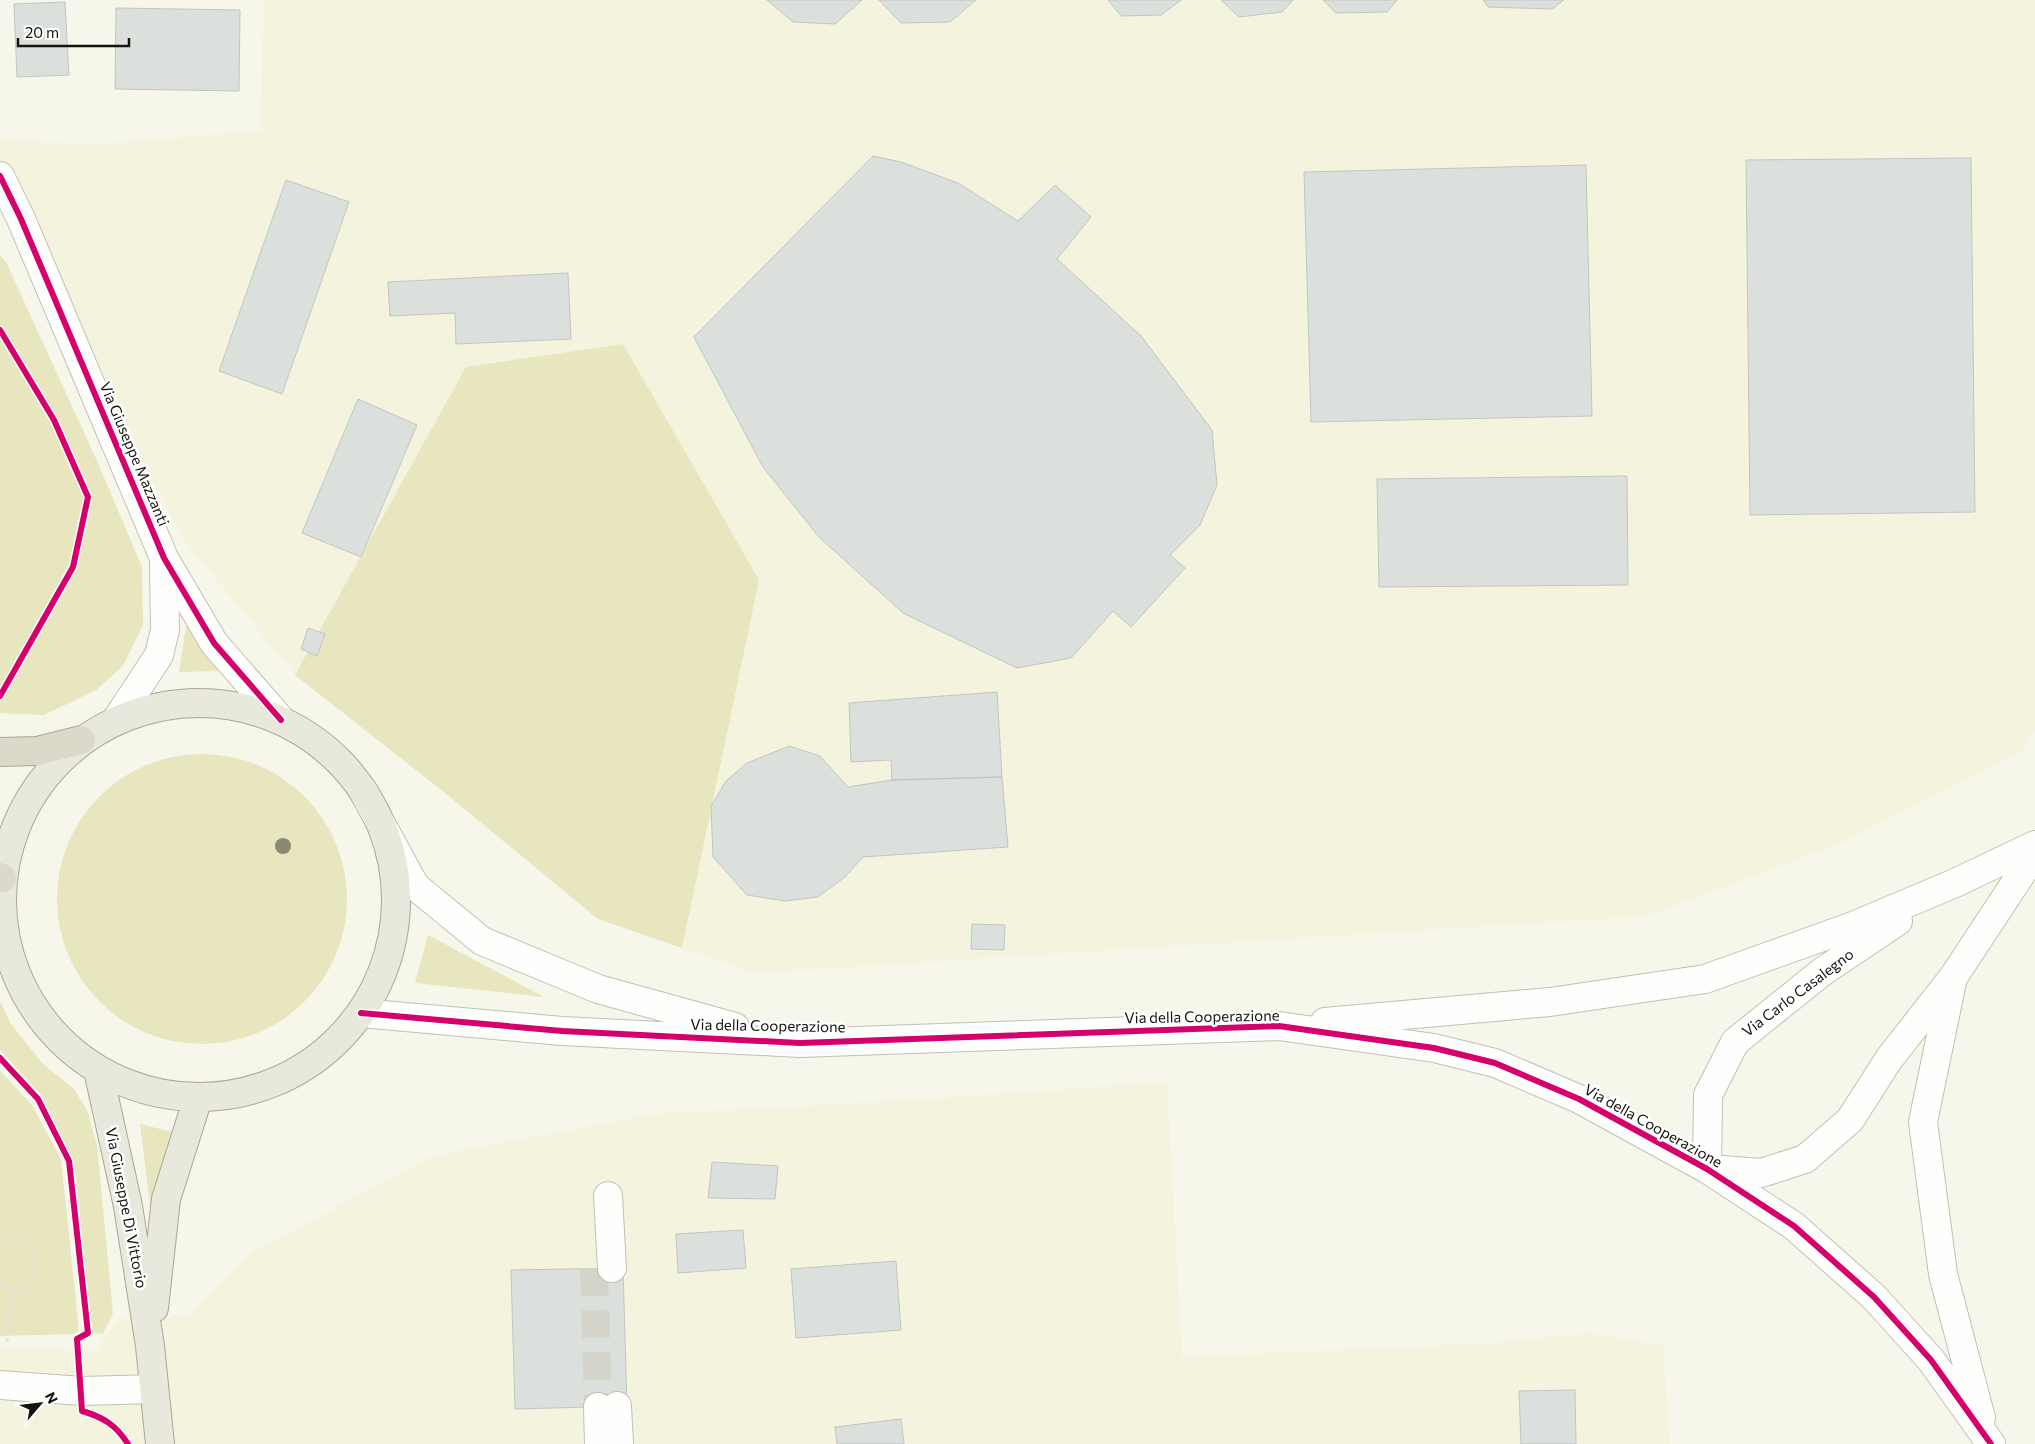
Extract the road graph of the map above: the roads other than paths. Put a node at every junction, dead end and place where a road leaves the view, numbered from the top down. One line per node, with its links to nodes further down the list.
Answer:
1 (0, 176): 2 (street, Via Giuseppe Mazzanti)
2 (10, 218): 3 (street, Via Giuseppe Mazzanti)
3 (164, 558): 4 (street, Via Giuseppe Mazzanti); 5 (street, Via Giuseppe Mazzanti)
4 (117, 719): 5 (main road); 6 (main road)
5 (281, 720): 8 (main road)
6 (81, 740): 7 (highway); 11 (main road)
7 (0, 752)
8 (362, 789): 14 (main road); 16 (street, Via della Cooperazione)
9 (2035, 845): 12 (street, Via Carlo Casalegno)
10 (2035, 853): 13 (street)
11 (1, 877): 17 (main road)
12 (1955, 883): 15 (street, Via Carlo Casalegno); 19 (street, Via Carlo Casalegno)
13 (1954, 976): 19 (street); 25 (street)
14 (361, 1012): 16 (street, Via della Cooperazione); 18 (main road)
15 (1279, 1026): 16 (street, Via della Cooperazione); 19 (street, Via della Cooperazione)
16 (800, 1042)
17 (98, 1070): 18 (main road); 22 (main road, Via Giuseppe Di Vittorio)
18 (198, 1098): 22 (main road, Via Giuseppe Di Vittorio)
19 (1707, 1169): 25 (street, Via della Cooperazione)
20 (600, 1200): 21 (street)
21 (603, 1268)
22 (150, 1346): 24 (main road, Via Giuseppe Di Vittorio)
23 (0, 1385): 24 (street)
24 (154, 1389): 26 (main road, Via Giuseppe Di Vittorio)
25 (1988, 1439)
26 (160, 1444)
27 (599, 1444): 28 (street)
28 (619, 1444)

